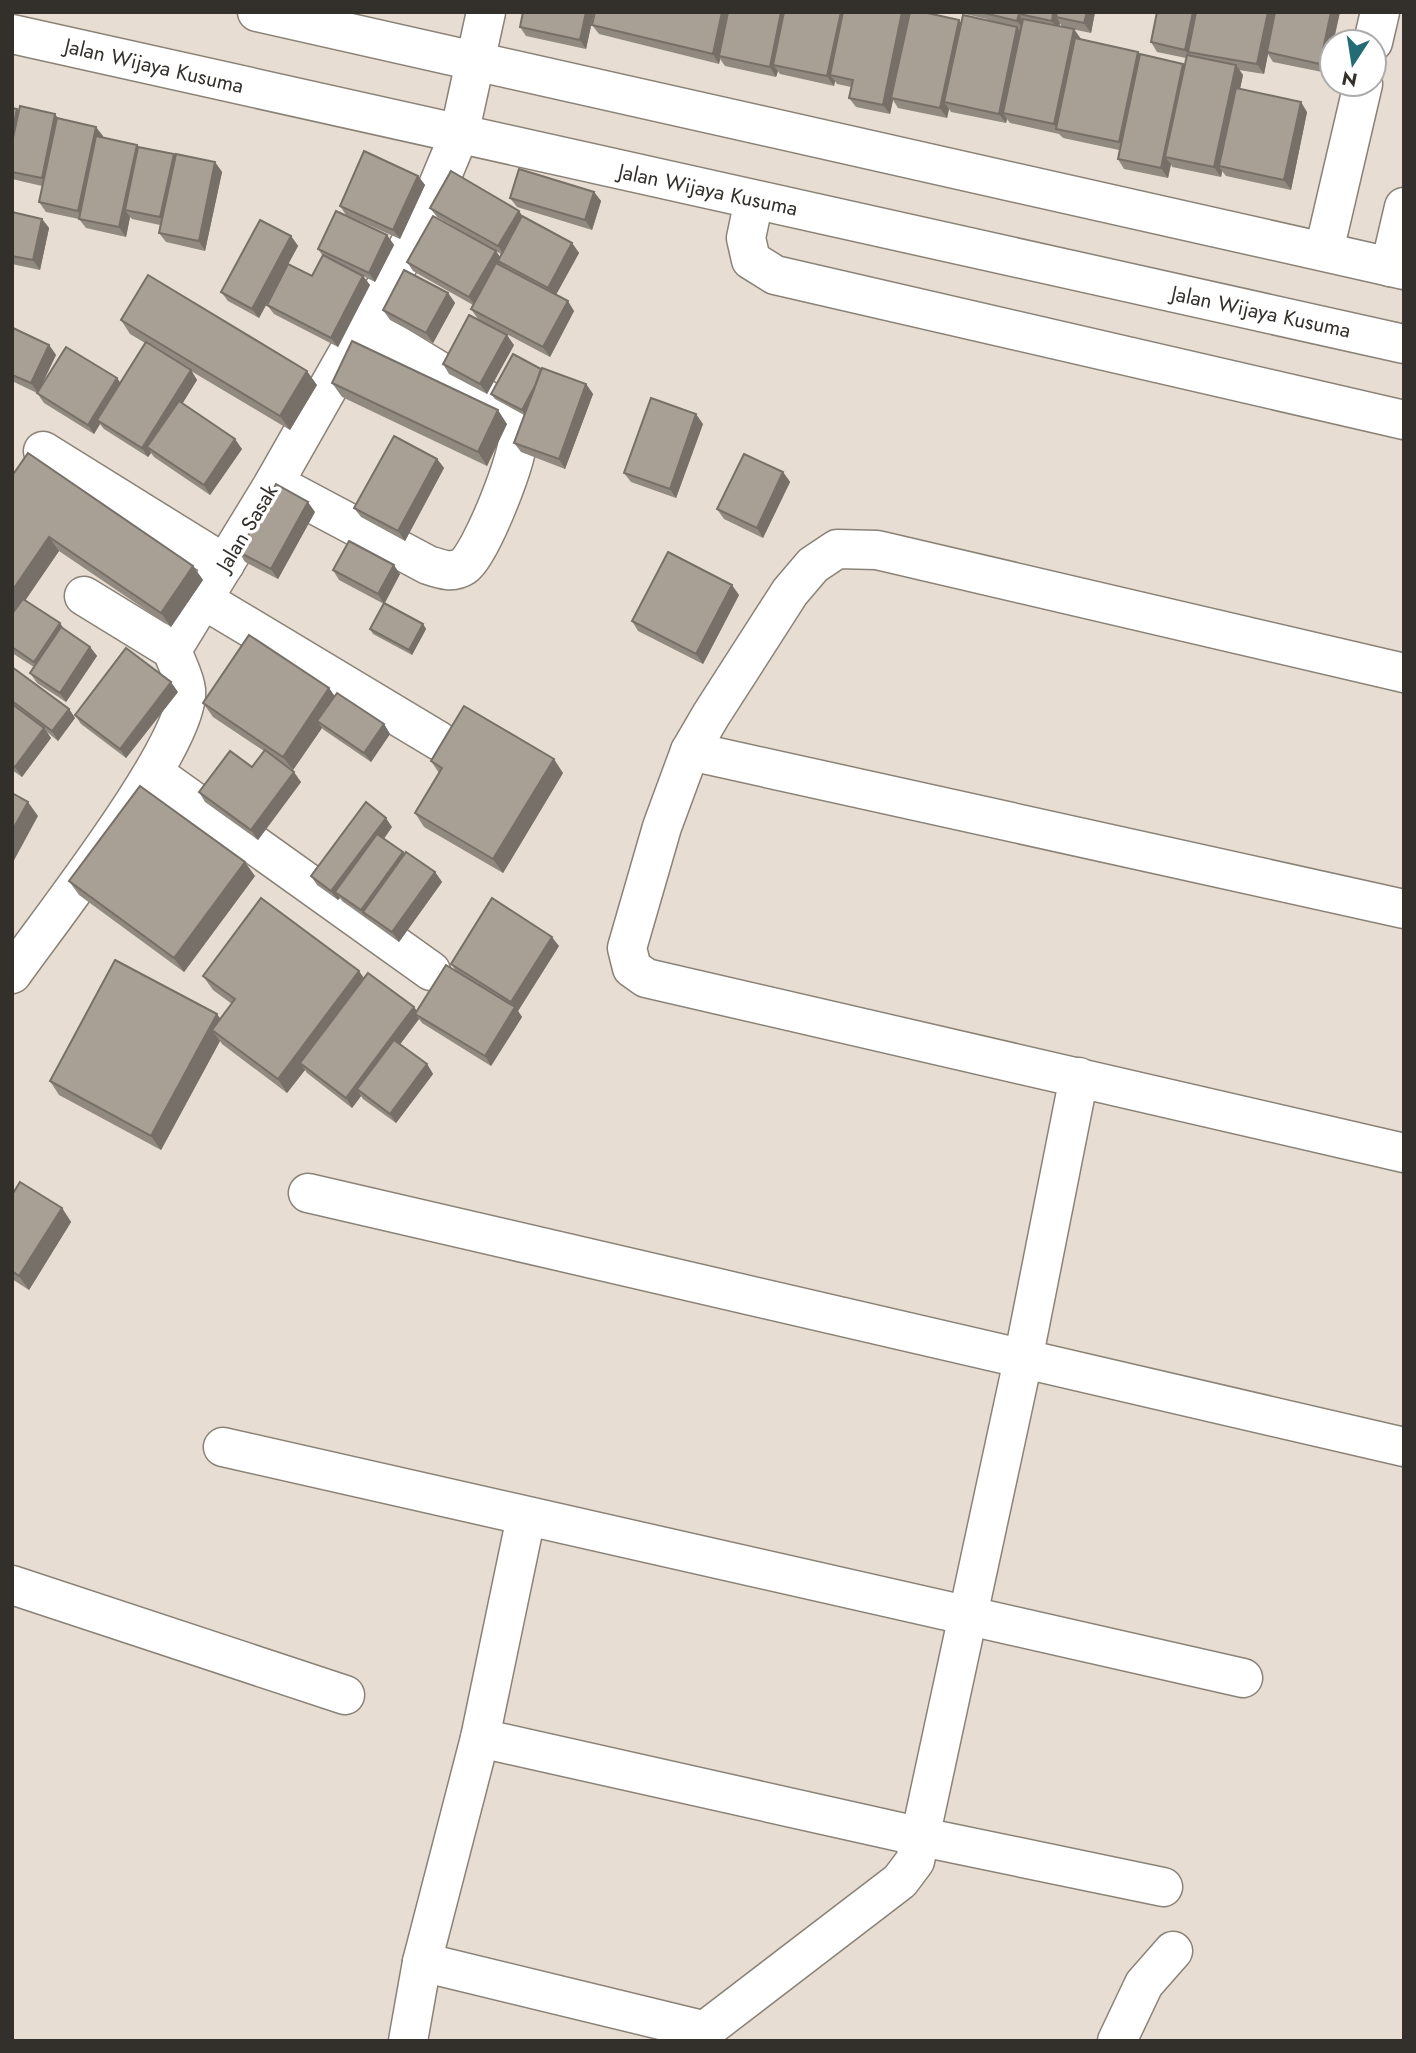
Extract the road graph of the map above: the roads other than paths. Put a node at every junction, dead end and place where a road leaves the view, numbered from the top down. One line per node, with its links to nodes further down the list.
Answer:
1 (257, 12): 4 (street)
2 (486, 12): 4 (street, Jalan Sasak)
3 (12, 34): 6 (street, Jalan Wijaya Kusuma)
4 (475, 62): 6 (street, Jalan Sasak); 9 (street)
5 (1360, 98): 9 (street)
6 (459, 135): 7 (street, Jalan Wijaya Kusuma); 11 (street, Jalan Sasak)
7 (754, 200): 12 (street, Jalan Wijaya Kusuma); 13 (street)
8 (1404, 207): 10 (street)
9 (1324, 251): 10 (street)
10 (1397, 268)
11 (364, 325): 15 (street, Jalan Sasak); 15 (street)
12 (1404, 344)
13 (1404, 420)
14 (43, 451): 16 (street)
15 (274, 483): 16 (street, Jalan Sasak)
16 (225, 564): 18 (street, Jalan Sasak)
17 (84, 596): 19 (street)
18 (204, 600): 19 (street, Jalan Sasak); 21 (street)
19 (163, 645): 23 (street)
20 (1404, 673): 22 (street)
21 (439, 741)
22 (690, 751): 24 (street); 27 (street)
23 (154, 773): 25 (street); 26 (street)
24 (1404, 909)
25 (431, 971)
26 (12, 974)
27 (1079, 1077): 28 (street); 30 (street)
28 (1404, 1153)
29 (308, 1193): 30 (street)
30 (1023, 1360): 32 (street); 35 (street)
31 (223, 1447): 33 (street)
32 (1404, 1447)
33 (526, 1517): 35 (street); 38 (street)
34 (12, 1586): 37 (street)
35 (969, 1617): 36 (street); 39 (street)
36 (1243, 1678)
37 (345, 1695)
38 (480, 1738): 39 (street); 42 (street)
39 (922, 1837): 40 (street); 44 (street)
40 (1163, 1887)
41 (1172, 1951): 46 (street)
42 (422, 1962): 43 (street); 45 (street)
43 (631, 2027): 44 (street)
44 (696, 2035)
45 (408, 2041)
46 (1117, 2041)

